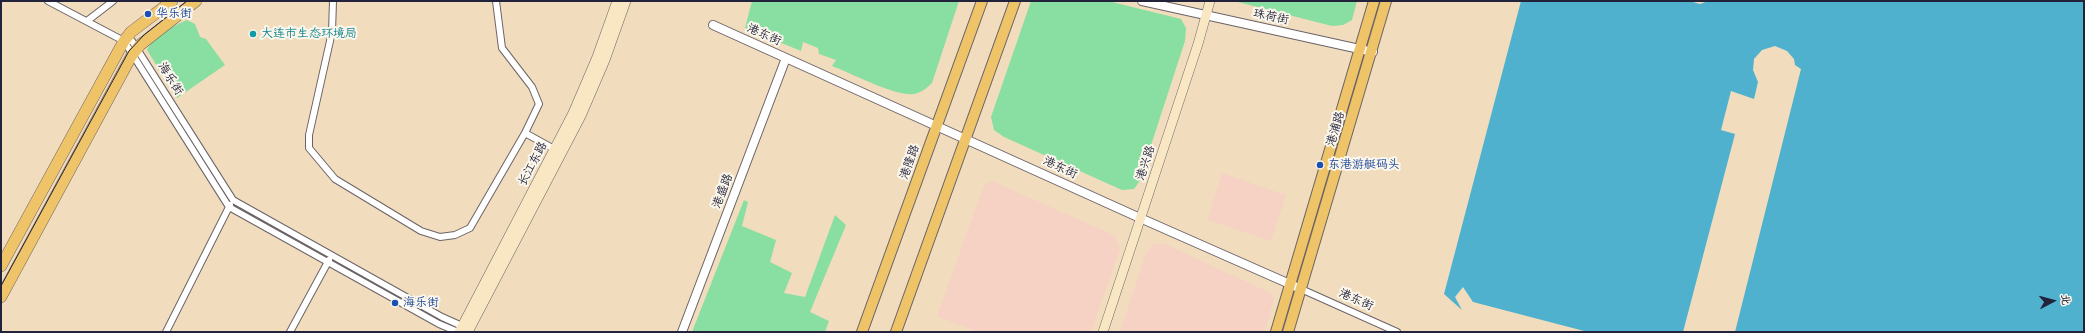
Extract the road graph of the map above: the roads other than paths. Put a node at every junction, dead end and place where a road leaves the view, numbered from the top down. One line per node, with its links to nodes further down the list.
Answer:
1 (48, 1): 16 (street, 海乐街)
2 (64, 1): 16 (street)
3 (113, 1): 18 (street)
4 (172, 1): 20 (highway)
5 (196, 1): 22 (highway)
6 (333, 1): 26 (street)
7 (496, 1): 26 (street)
8 (618, 1): 28 (main road, 长江东路)
9 (626, 1): 38 (main road, 长江东路)
10 (982, 1): 25 (main road, 港隆路)
11 (1015, 1): 27 (main road)
12 (1142, 1): 17 (street, 珠荷街)
13 (1210, 1): 17 (main road, 港兴路)
14 (1374, 1): 21 (main road, 港浦路)
15 (1386, 1): 23 (main road, 港浦路)
16 (58, 6): 18 (street, 海乐街)
17 (1206, 15): 21 (street, 珠荷街); 31 (main road, 港兴路)
18 (87, 21): 20 (street, 海乐街)
19 (713, 26): 24 (street, 港东街)
20 (124, 41): 22 (street, 海乐街); 34 (highway)
21 (1360, 48): 23 (street, 珠荷街); 35 (main road, 港浦路)
22 (134, 51): 29 (street, 海乐街); 30 (street, 海乐街); 37 (highway)
23 (1373, 52): 36 (main road, 港浦路)
24 (786, 58): 25 (street, 港东街); 41 (street, 港盛路)
25 (937, 126): 27 (street, 港东街); 42 (main road, 港隆路)
26 (525, 133): 28 (street)
27 (965, 139): 31 (street, 港东街); 43 (main road)
28 (554, 150): 38 (main road, 长江东路)
29 (233, 200): 30 (street); 32 (street, 海乐街)
30 (229, 208): 33 (street, 海乐街); 39 (street)
31 (1140, 218): 35 (street, 港东街); 44 (main road, 港兴路)
32 (332, 255): 33 (street); 38 (street, 海乐街)
33 (328, 262): 38 (street, 海乐街); 40 (street)
34 (1, 266)
35 (1291, 284): 36 (street, 港东街); 45 (main road, 港浦路)
36 (1301, 289): 46 (main road, 港浦路); 47 (street, 港东街)
37 (1, 297)
38 (465, 330)
39 (166, 332)
40 (290, 332)
41 (682, 332)
42 (862, 332)
43 (896, 332)
44 (1103, 332)
45 (1276, 332)
46 (1288, 332)
47 (1397, 332)

